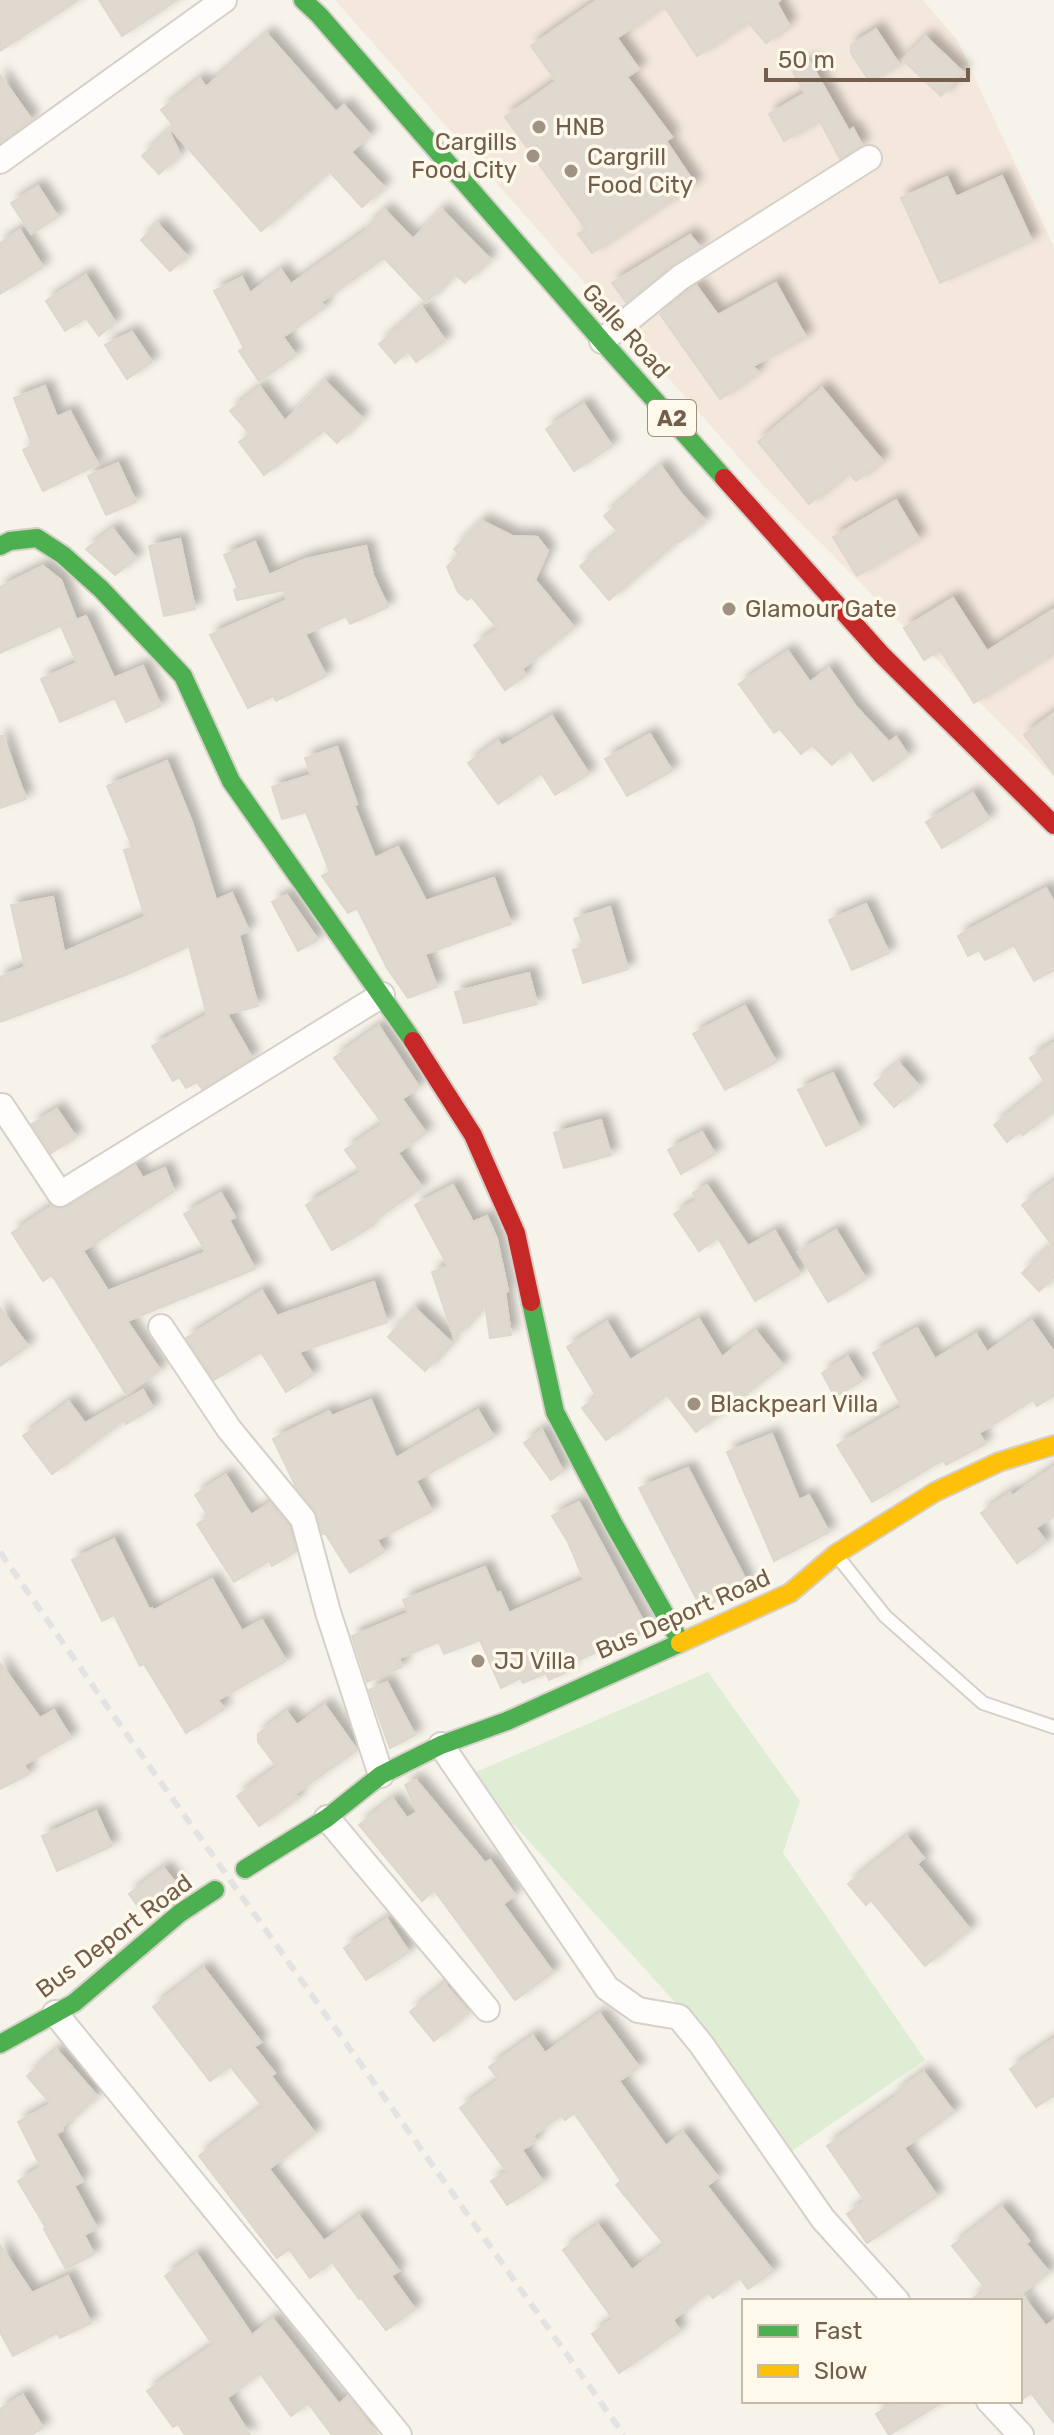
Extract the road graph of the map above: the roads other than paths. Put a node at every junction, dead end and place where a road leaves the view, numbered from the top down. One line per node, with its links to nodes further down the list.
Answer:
1 (224, 0): 4 (street)
2 (303, 0): 5 (main road, Galle Road / A2)
3 (869, 158): 5 (street)
4 (0, 161)
5 (602, 341): 7 (main road, Galle Road / A2)
6 (3, 537): 8 (main road)
7 (1054, 825)
8 (382, 995): 9 (street); 13 (main road)
9 (2, 1106)
10 (161, 1327): 16 (street)
11 (1054, 1445): 12 (main road, Bus Deport Road)
12 (836, 1554): 13 (main road, Bus Deport Road); 14 (lane)
13 (680, 1641): 15 (main road, Bus Deport Road)
14 (1054, 1727)
15 (441, 1745): 16 (main road, Bus Deport Road); 23 (street)
16 (381, 1775): 17 (main road, Bus Deport Road)
17 (327, 1818): 18 (main road, Bus Deport Road); 20 (street)
18 (245, 1869)
19 (215, 1890): 21 (main road, Bus Deport Road)
20 (487, 2009)
21 (55, 2013): 22 (main road, Bus Deport Road); 25 (street)
22 (0, 2044)
23 (895, 2299)
24 (991, 2403): 26 (street)
25 (399, 2435)
26 (1021, 2435)

